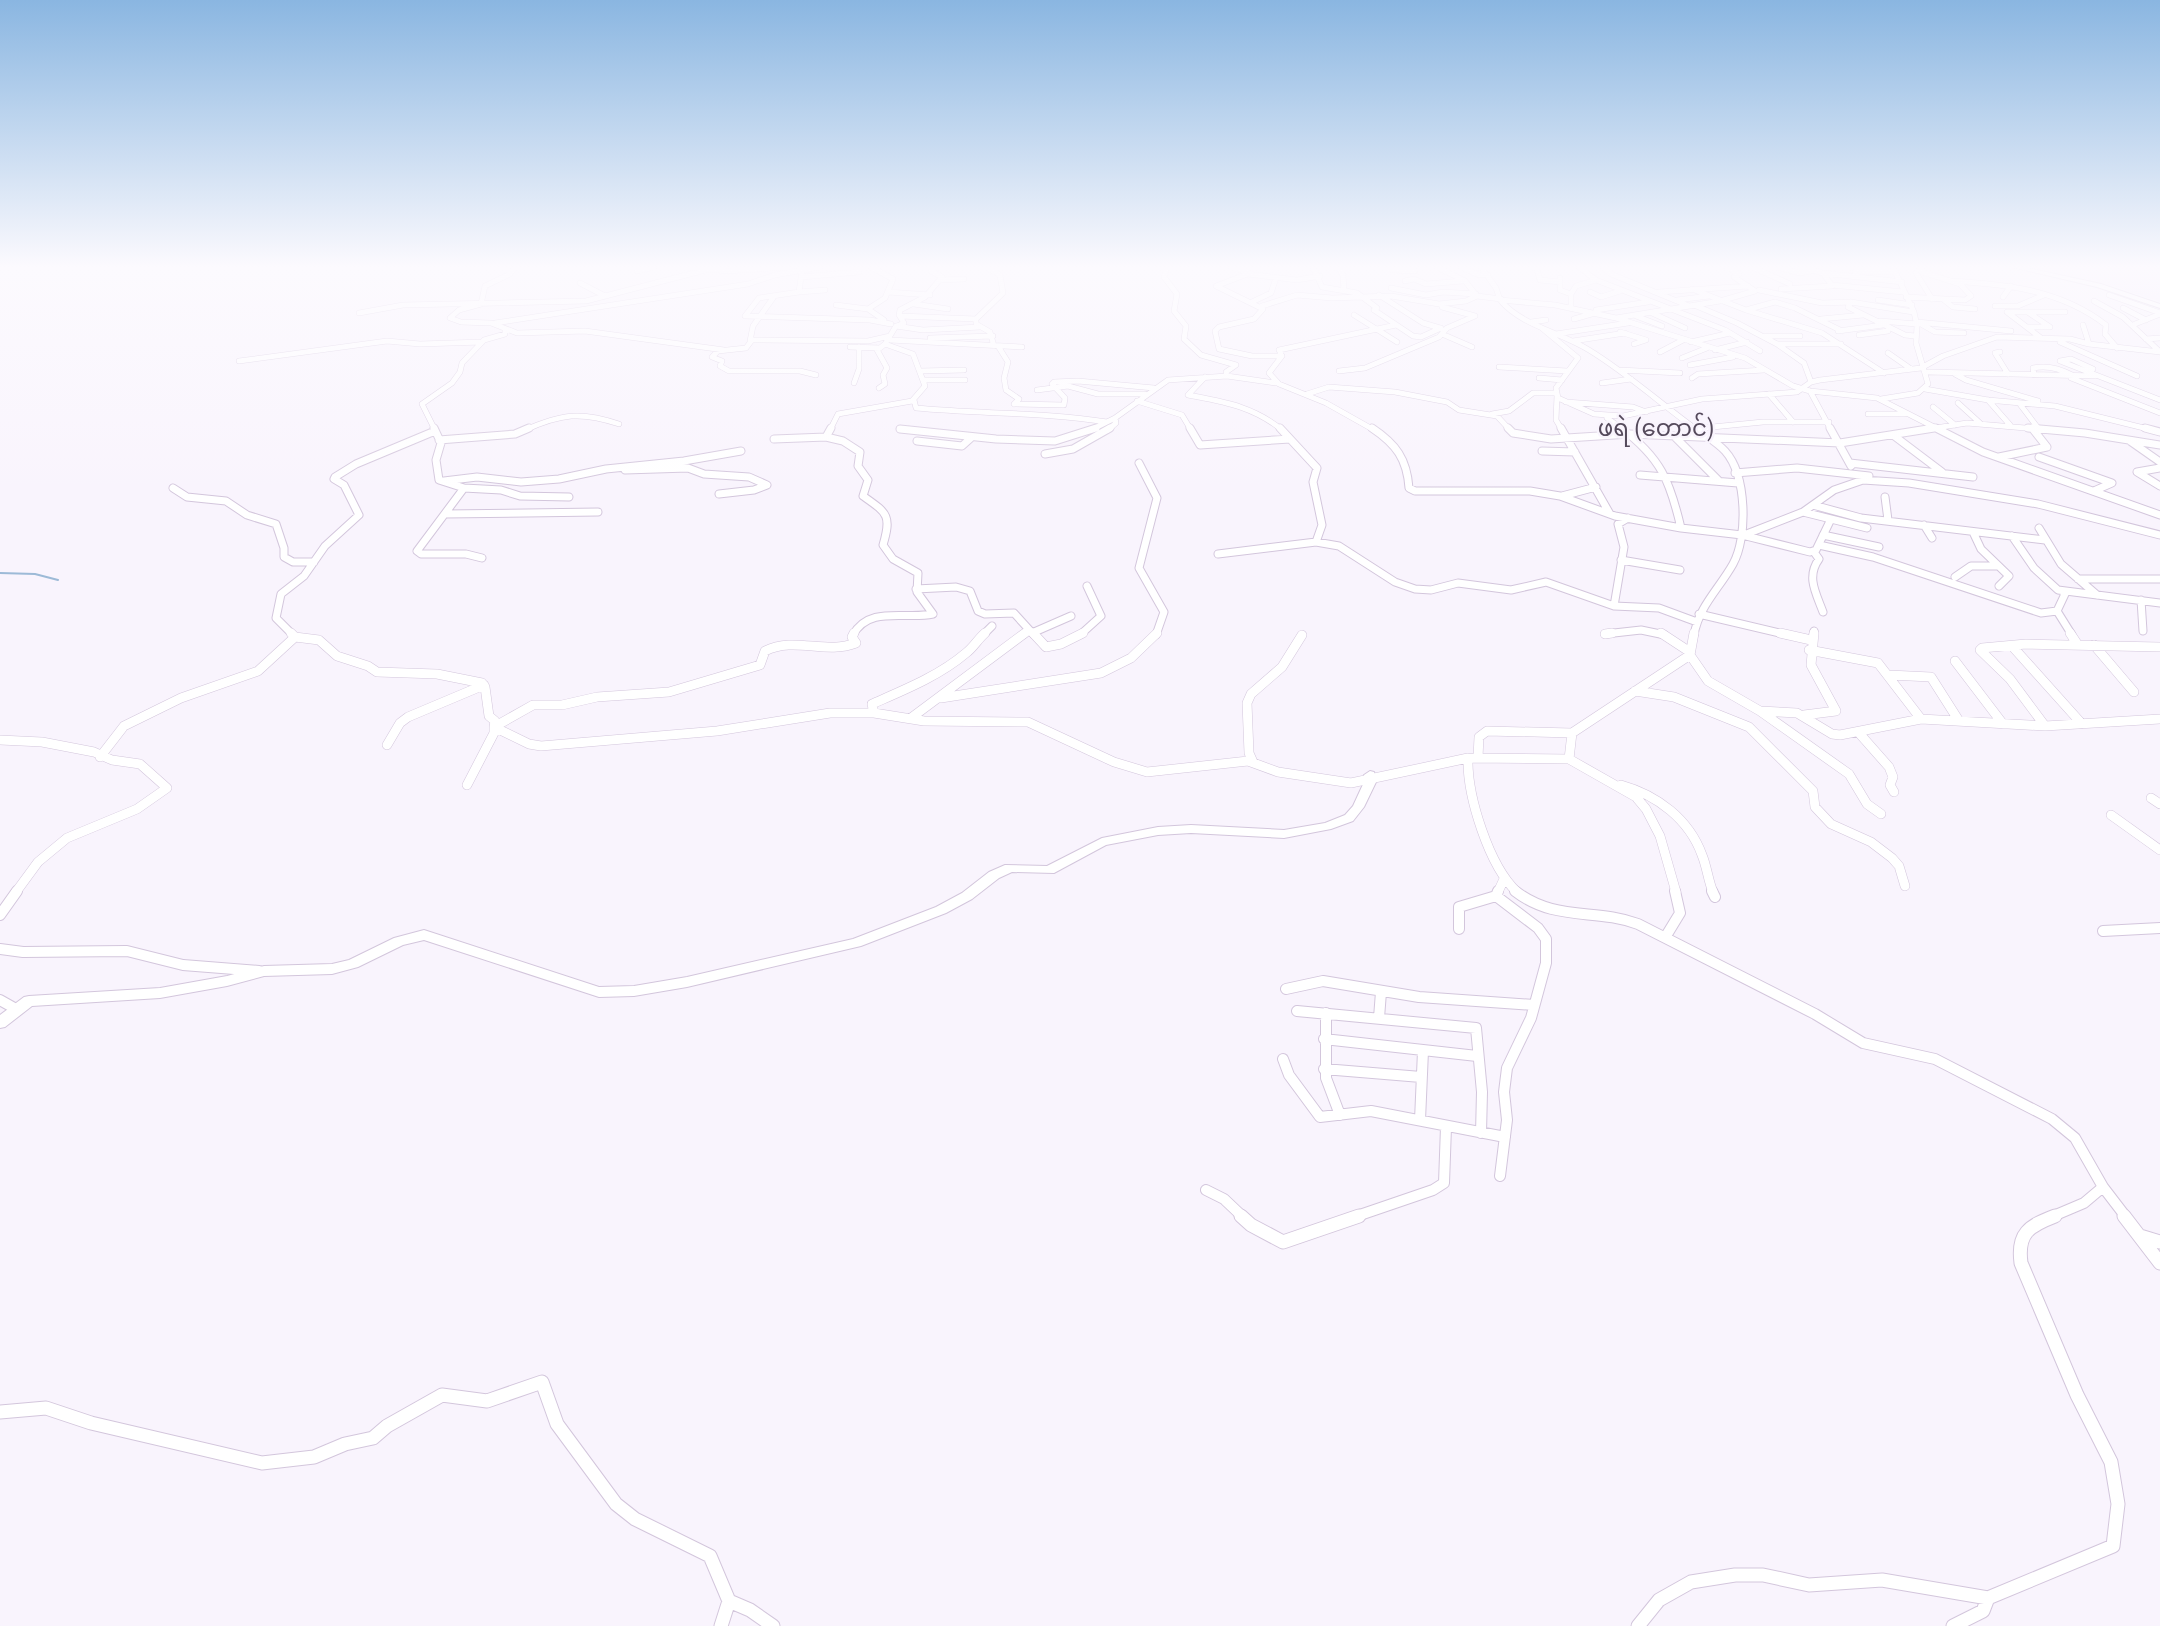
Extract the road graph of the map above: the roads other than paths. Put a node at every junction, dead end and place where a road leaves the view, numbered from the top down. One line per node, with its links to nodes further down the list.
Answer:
1 (373, 343): 51 (street)
2 (407, 343): 3 (street)
3 (454, 343)
4 (481, 343): 128 (street)
5 (681, 343): 41 (street)
6 (750, 343): 7 (street); 35 (street); 41 (street)
7 (757, 343)
8 (884, 343): 38 (street)
9 (893, 343): 60 (street)
10 (915, 343): 29 (street)
11 (995, 343): 34 (street)
12 (1188, 343): 68 (street)
13 (1216, 343): 48 (street)
14 (1310, 343): 48 (street)
15 (1417, 343): 61 (street)
16 (1465, 343): 37 (street)
17 (1561, 343): 62 (street)
18 (1576, 343): 58 (street)
19 (1638, 343): 30 (street)
20 (1682, 343): 44 (street)
21 (1692, 343): 39 (street)
22 (1743, 343): 42 (street)
23 (1748, 343): 43 (street)
24 (1918, 343): 55 (street)
25 (1980, 343): 55 (street)
26 (2063, 343): 71 (street)
27 (2085, 343): 33 (street)
28 (2113, 343): 40 (street)
29 (925, 344): 34 (street)
30 (1634, 344)
31 (1776, 344): 32 (street); 80 (street)
32 (1842, 344): 64 (street)
33 (2089, 344): 40 (street)
34 (996, 346): 36 (street); 105 (street)
35 (859, 347): 38 (street); 81 (street)
36 (1021, 347)
37 (1472, 347)
38 (876, 348): 85 (street)
39 (1707, 348): 42 (street); 50 (street)
40 (2117, 348): 46 (street)
41 (724, 349): 66 (street)
42 (1715, 350): 49 (street)
43 (1760, 351)
44 (1660, 352)
45 (2000, 352): 67 (street)
46 (2160, 352)
47 (1888, 353): 54 (street)
48 (1282, 356): 82 (street)
49 (1736, 356): 52 (street); 59 (street)
50 (1682, 358)
51 (239, 361)
52 (1690, 365)
53 (1499, 367): 62 (street)
54 (1912, 369): 55 (street); 64 (street)
55 (1927, 369): 65 (street); 87 (street)
56 (2093, 369): 70 (street)
57 (964, 370): 60 (street)
58 (1617, 370): 63 (street); 76 (street)
59 (1764, 370): 74 (street); 89 (street)
60 (920, 371): 77 (street)
61 (1339, 371)
62 (1567, 371): 79 (street)
63 (1680, 373)
64 (1884, 373): 75 (street)
65 (1953, 373): 67 (street); 106 (street)
66 (816, 374)
67 (2008, 374): 69 (street)
68 (1227, 376): 72 (street); 82 (street)
69 (2069, 376): 70 (street); 113 (street)
70 (2096, 376): 99 (street)
71 (2137, 376)
72 (1205, 377): 86 (street); 138 (street)
73 (1539, 378): 79 (street)
74 (1692, 378)
75 (1836, 378): 80 (street); 90 (street)
76 (1630, 379): 83 (street); 108 (street)
77 (923, 380): 78 (street); 96 (street)
78 (965, 380)
79 (1562, 380): 93 (street)
80 (1811, 382): 89 (street)
81 (854, 383)
82 (1277, 383): 92 (street)
83 (1602, 383)
84 (1054, 387): 86 (street); 88 (street); 91 (street); 105 (street)
85 (878, 388)
86 (1154, 388): 91 (street)
87 (1925, 388): 97 (street); 98 (street)
88 (1037, 390)
89 (1806, 390): 90 (street); 95 (street); 119 (street)
90 (1844, 393): 97 (street)
91 (1146, 394): 100 (street)
92 (1307, 394): 114 (street); 178 (street)
93 (1556, 394): 101 (street); 114 (street); 141 (street)
94 (1576, 394): 102 (street)
95 (1769, 394): 108 (street); 118 (street)
96 (914, 400): 110 (street); 133 (street)
97 (1881, 400): 112 (street)
98 (1988, 400): 104 (street); 123 (street)
99 (2160, 400)
100 (1138, 401): 116 (street); 138 (street)
101 (1565, 402): 102 (street); 115 (street)
102 (1575, 402): 109 (street)
103 (1958, 403): 120 (street)
104 (2019, 403): 106 (street); 125 (street)
105 (1015, 404): 110 (street)
106 (2054, 405): 129 (street)
107 (1933, 407): 122 (street)
108 (1665, 409): 109 (street); 127 (street)
109 (1647, 413): 115 (street)
110 (1007, 414): 117 (street)
111 (1868, 414): 112 (street)
112 (1909, 414): 124 (street)
113 (2160, 414)
114 (1490, 415): 141 (street)
115 (1607, 417): 131 (street)
116 (1115, 418): 117 (street); 150 (street)
117 (1107, 422): 134 (street)
118 (1793, 422): 119 (street); 127 (street)
119 (1829, 422): 143 (street)
120 (1981, 423): 122 (street); 123 (street)
121 (619, 424): 140 (street)
122 (1955, 425): 124 (street)
123 (2010, 425): 125 (street)
124 (1932, 427): 132 (street); 151 (street)
125 (2035, 428): 139 (street); 151 (street)
126 (900, 429): 130 (street)
127 (1692, 429): 136 (street)
128 (435, 431): 140 (street); 207 (street)
129 (2160, 432)
130 (949, 434): 134 (street); 144 (street)
131 (1630, 434): 135 (street); 141 (street); 166 (street)
132 (1894, 435): 143 (street); 162 (street)
133 (826, 436): 137 (street); 215 (street)
134 (972, 437): 144 (street)
135 (1675, 437): 136 (street); 168 (street)
136 (1705, 438): 143 (street); 161 (street)
137 (775, 439)
138 (1290, 439): 201 (street)
139 (2126, 439): 145 (street); 153 (street)
140 (439, 440): 167 (street)
141 (1566, 440): 148 (street)
142 (917, 441): 144 (street)
143 (1840, 443): 155 (street)
144 (939, 444): 149 (street)
145 (2160, 445)
146 (741, 451): 158 (street)
147 (1542, 451): 148 (street)
148 (1575, 452): 172 (street)
149 (934, 453)
150 (1045, 454)
151 (1998, 457): 160 (street)
152 (2039, 457): 156 (street)
153 (2160, 462)
154 (1139, 463): 243 (street)
155 (1850, 463): 159 (street); 163 (street)
156 (2058, 464): 160 (street); 176 (street)
157 (2160, 468): 173 (street)
158 (606, 469): 167 (street); 177 (street)
159 (1914, 470): 162 (street); 171 (street)
160 (2041, 471): 176 (street)
161 (1735, 473): 163 (street); 170 (street)
162 (1943, 473): 165 (street)
163 (1854, 474): 169 (street)
164 (1640, 475): 166 (street)
165 (1973, 477)
166 (1667, 478): 168 (street); 191 (street)
167 (441, 481): 175 (street)
168 (1719, 481): 170 (street)
169 (1891, 481): 171 (street); 181 (street)
170 (1738, 482): 195 (street)
171 (1918, 484): 197 (street)
172 (1597, 486): 178 (street); 185 (street)
173 (2160, 486)
174 (173, 488): 207 (street)
175 (464, 488): 179 (street); 184 (street)
176 (2096, 491): 186 (street)
177 (719, 494)
178 (1560, 496): 185 (street)
179 (569, 497)
180 (1885, 497): 189 (street)
181 (1813, 505): 183 (street); 189 (street)
182 (598, 512): 184 (street)
183 (1803, 512): 188 (street); 195 (street)
184 (445, 514): 205 (street)
185 (1610, 514): 187 (street)
186 (2160, 515)
187 (1628, 518): 191 (street); 206 (street)
188 (1831, 519): 192 (street); 196 (street)
189 (1888, 520): 190 (street)
190 (1924, 525): 194 (street); 199 (street)
191 (1681, 528): 195 (street)
192 (1867, 528)
193 (2039, 528): 200 (street)
194 (1973, 531): 198 (street); 208 (street)
195 (1742, 535): 203 (street); 224 (street)
196 (1823, 535): 202 (street); 203 (street)
197 (2160, 535)
198 (2012, 536): 200 (street); 216 (street)
199 (1932, 538)
200 (2045, 540): 211 (street)
201 (1316, 542): 204 (street); 220 (street)
202 (1879, 547)
203 (1816, 548): 221 (street); 222 (street)
204 (1218, 554)
205 (482, 558)
206 (1621, 560): 209 (street); 220 (street)
207 (314, 562): 231 (street)
208 (1997, 566): 210 (street); 214 (street)
209 (1680, 570)
210 (1955, 578)
211 (2078, 579): 212 (street); 217 (street)
212 (2160, 579)
213 (1087, 586): 226 (street)
214 (1998, 586)
215 (916, 589): 226 (street); 254 (street)
216 (2063, 592): 217 (street); 221 (street)
217 (2096, 595): 218 (street)
218 (2141, 600): 219 (street); 228 (street)
219 (2160, 603)
220 (1614, 606): 224 (street)
221 (2057, 611): 233 (street)
222 (1823, 612)
223 (1071, 616): 226 (street)
224 (1698, 618): 232 (street); 237 (street)
225 (992, 626): 245 (street)
226 (1030, 631): 243 (street)
227 (1814, 631): 232 (street)
228 (2143, 631)
229 (1605, 634): 237 (street)
230 (1302, 635): 262 (street)
231 (295, 637): 240 (street); 259 (street)
232 (1810, 645): 239 (street); 246 (street)
233 (2078, 645): 234 (street); 235 (street)
234 (2094, 645): 236 (street); 242 (street)
235 (2012, 646): 252 (street); 253 (street)
236 (2160, 647)
237 (1690, 653): 241 (street); 244 (street)
238 (1955, 661): 251 (street)
239 (1889, 675): 248 (street); 250 (street)
240 (484, 685): 254 (street); 258 (street)
241 (1635, 691): 255 (street); 273 (street)
242 (2134, 692)
243 (941, 698): 247 (street)
244 (1760, 711): 246 (street); 269 (street)
245 (874, 713): 247 (street); 254 (street)
246 (1803, 715): 256 (street)
247 (911, 718): 262 (street)
248 (1921, 719): 250 (street); 256 (street)
249 (2160, 719): 252 (street)
250 (1959, 721): 251 (street)
251 (2003, 724): 253 (street)
252 (2082, 724): 253 (street)
253 (2045, 726)
254 (494, 727): 265 (street)
255 (1572, 733): 260 (street); 261 (street)
256 (1859, 733): 266 (street)
257 (0, 740): 259 (street)
258 (387, 745)
259 (100, 757): 276 (street)
260 (1473, 757): 261 (street); 263 (street); 272 (street)
261 (1569, 759): 264 (street)
262 (1253, 762): 263 (street)
263 (1370, 777): 282 (street)
264 (1617, 784): 275 (street); 280 (street)
265 (467, 785)
266 (1894, 792)
267 (2151, 797): 268 (street)
268 (2160, 804)
269 (1881, 814)
270 (2111, 816): 271 (street)
271 (2160, 850)
272 (1504, 879): 274 (street); 280 (street)
273 (1905, 886)
274 (1496, 896): 278 (street); 286 (street)
275 (1715, 897)
276 (0, 915)
277 (2160, 928): 279 (street)
278 (1459, 929)
279 (2103, 931)
280 (1666, 936): 304 (street)
281 (0, 949): 282 (street)
282 (264, 971): 287 (street)
283 (1286, 989): 284 (street)
284 (1381, 992): 286 (street); 290 (street)
285 (0, 1000): 287 (street)
286 (1534, 1005): 302 (street)
287 (16, 1009): 291 (street)
288 (1297, 1011): 289 (street)
289 (1326, 1013): 290 (street); 292 (street)
290 (1379, 1018): 294 (street)
291 (0, 1023)
292 (1324, 1039): 293 (street); 296 (street)
293 (1423, 1051): 294 (street); 297 (street)
294 (1477, 1056): 301 (street)
295 (1283, 1059): 298 (street)
296 (1324, 1069): 297 (street); 298 (street)
297 (1421, 1077): 299 (street)
298 (1340, 1115): 299 (street)
299 (1420, 1120): 300 (street)
300 (1446, 1127): 301 (street); 305 (street)
301 (1481, 1133): 302 (street)
302 (1505, 1138): 303 (street)
303 (1500, 1176)
304 (2103, 1187): 306 (street); 310 (street)
305 (1206, 1190)
306 (2140, 1236): 307 (street); 308 (street)
307 (2160, 1242)
308 (2160, 1263)
309 (0, 1412): 311 (street)
310 (1988, 1598): 314 (street); 315 (street)
311 (729, 1601): 312 (street); 313 (street)
312 (721, 1626)
313 (773, 1626)
314 (1638, 1626)
315 (1953, 1626)

